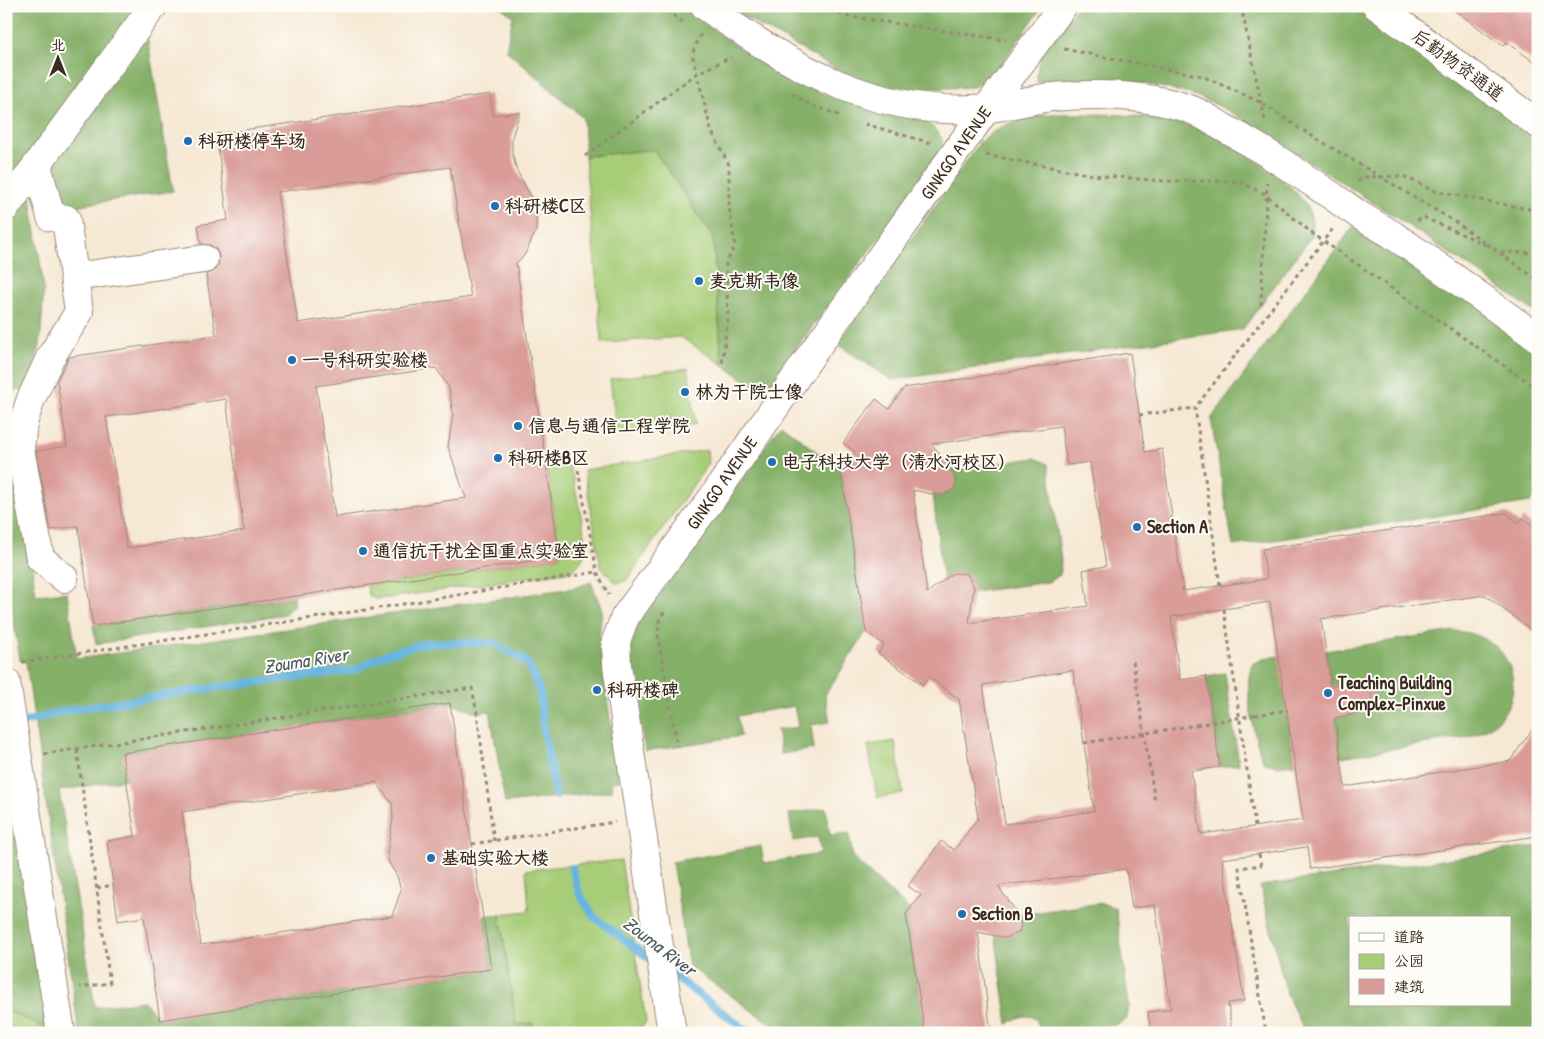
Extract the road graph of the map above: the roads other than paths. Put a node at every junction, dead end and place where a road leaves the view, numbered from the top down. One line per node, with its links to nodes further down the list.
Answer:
1 (153, 6): 7 (street)
2 (1063, 6): 5 (street, GINKGO AVENUE)
3 (1377, 6): 6 (street, 后勤物资通道)
4 (698, 17): 5 (street)
5 (987, 108): 11 (street); 15 (street, GINKGO AVENUE)
6 (1538, 124)
7 (37, 165): 8 (street); 10 (street)
8 (6, 207)
9 (204, 259): 10 (street)
10 (74, 277): 12 (street)
11 (1538, 338)
12 (64, 578)
13 (11, 673): 14 (street)
14 (62, 1033)
15 (672, 1033)

